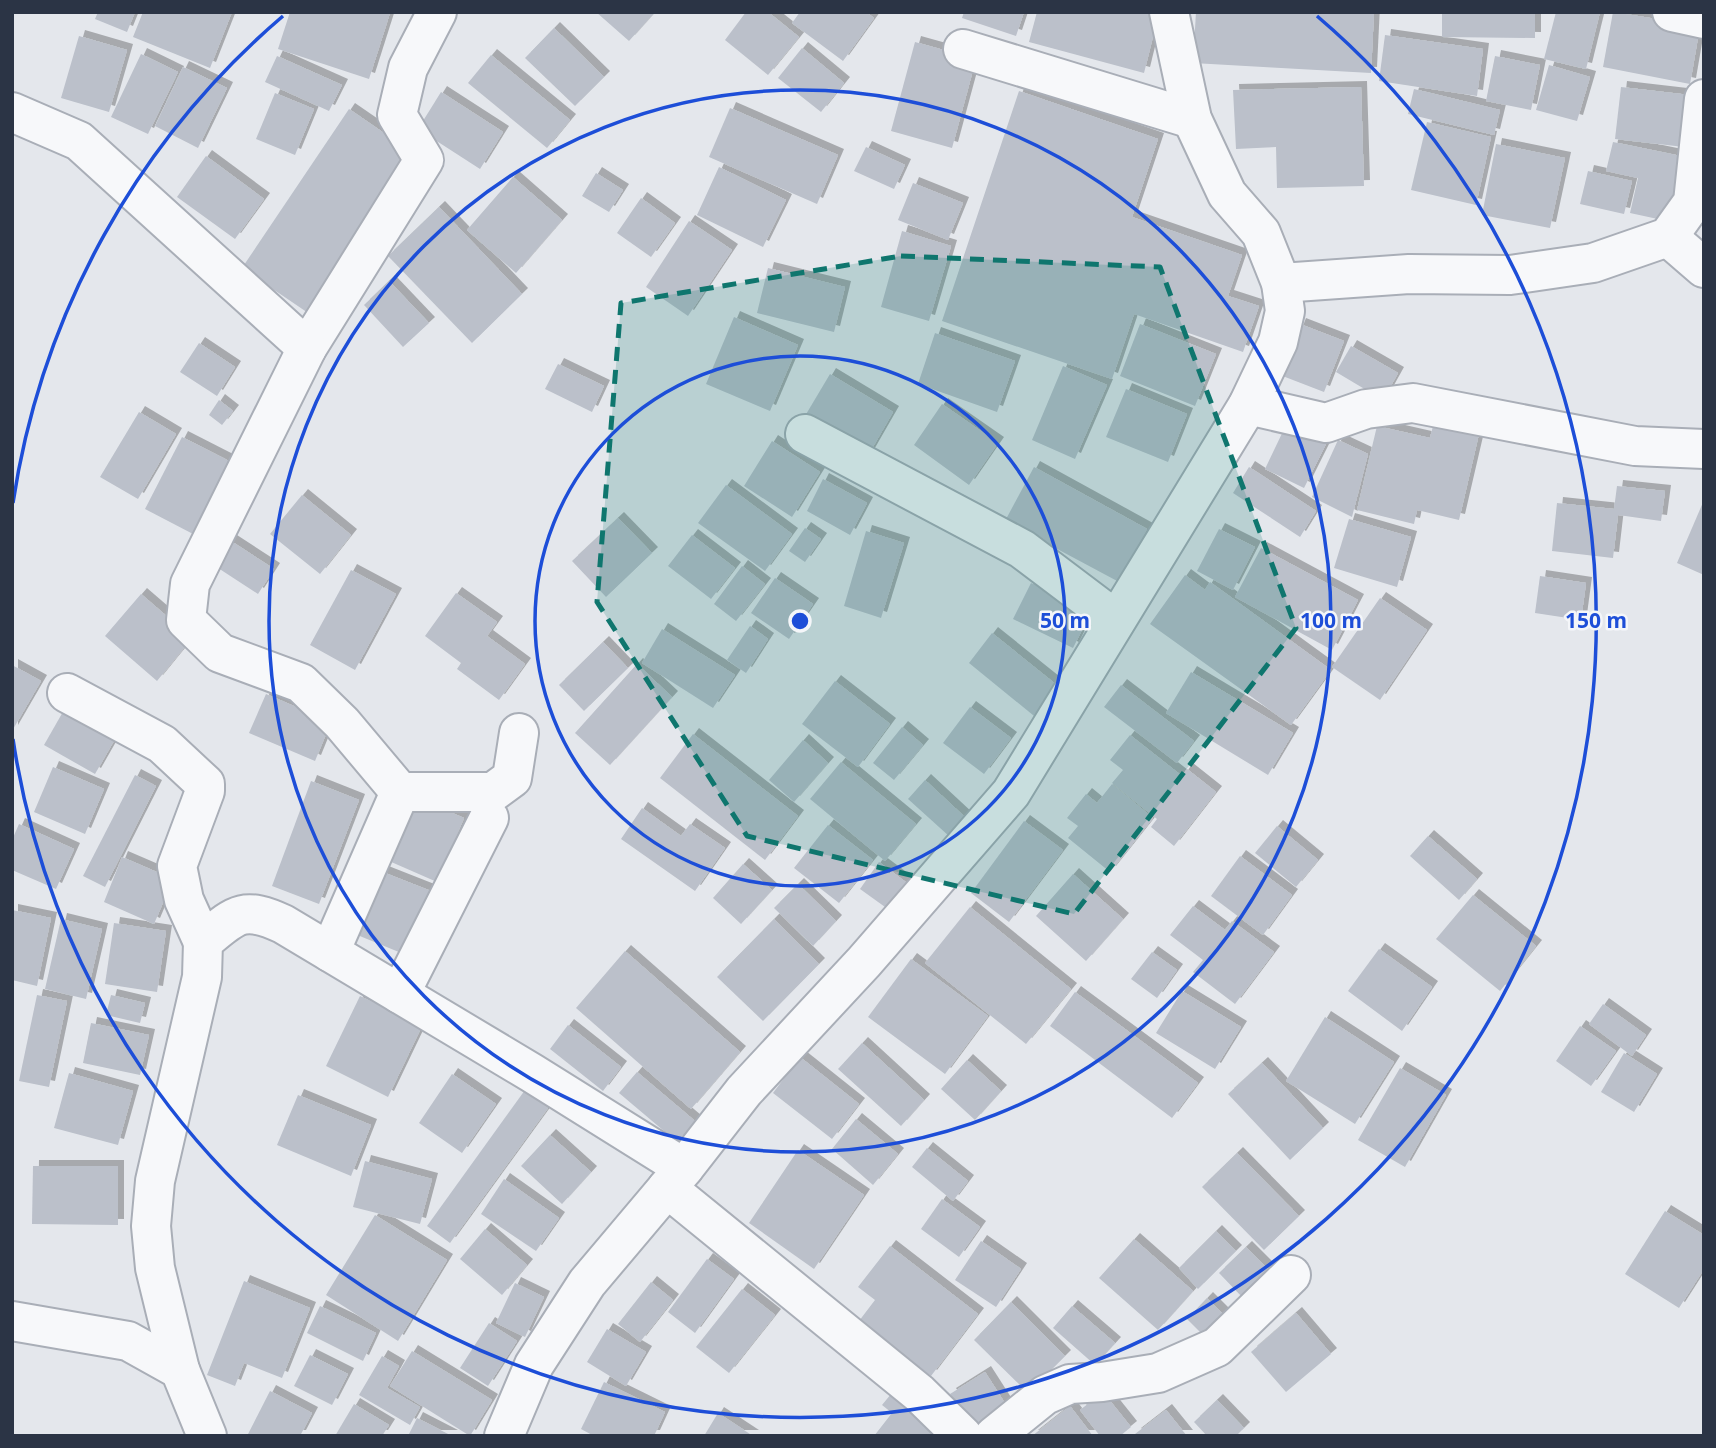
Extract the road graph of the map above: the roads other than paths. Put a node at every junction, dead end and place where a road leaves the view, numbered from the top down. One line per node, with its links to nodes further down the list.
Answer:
1 (437, 12): 12 (street)
2 (1169, 12): 8 (street)
3 (1672, 12): 4 (street)
4 (1704, 19)
5 (963, 49): 8 (street)
6 (1704, 99): 9 (street)
7 (12, 111): 12 (street)
8 (1192, 119): 11 (street)
9 (1668, 237): 10 (street); 11 (street)
10 (1704, 268)
11 (1281, 283): 13 (street)
12 (307, 348): 19 (street)
13 (1248, 405): 15 (street); 16 (street)
14 (805, 434): 16 (street)
15 (1704, 449)
16 (1116, 620): 24 (street)
17 (67, 693): 21 (street)
18 (520, 733): 19 (street)
19 (400, 792): 22 (street)
20 (489, 818): 23 (street)
21 (203, 943): 22 (street); 27 (street)
22 (330, 952): 23 (street)
23 (400, 994): 24 (street)
24 (675, 1178): 29 (street); 30 (street)
25 (1291, 1275): 31 (street)
26 (12, 1321): 27 (street)
27 (180, 1370): 28 (street)
28 (207, 1436)
29 (504, 1436)
30 (963, 1436)
31 (994, 1436)

